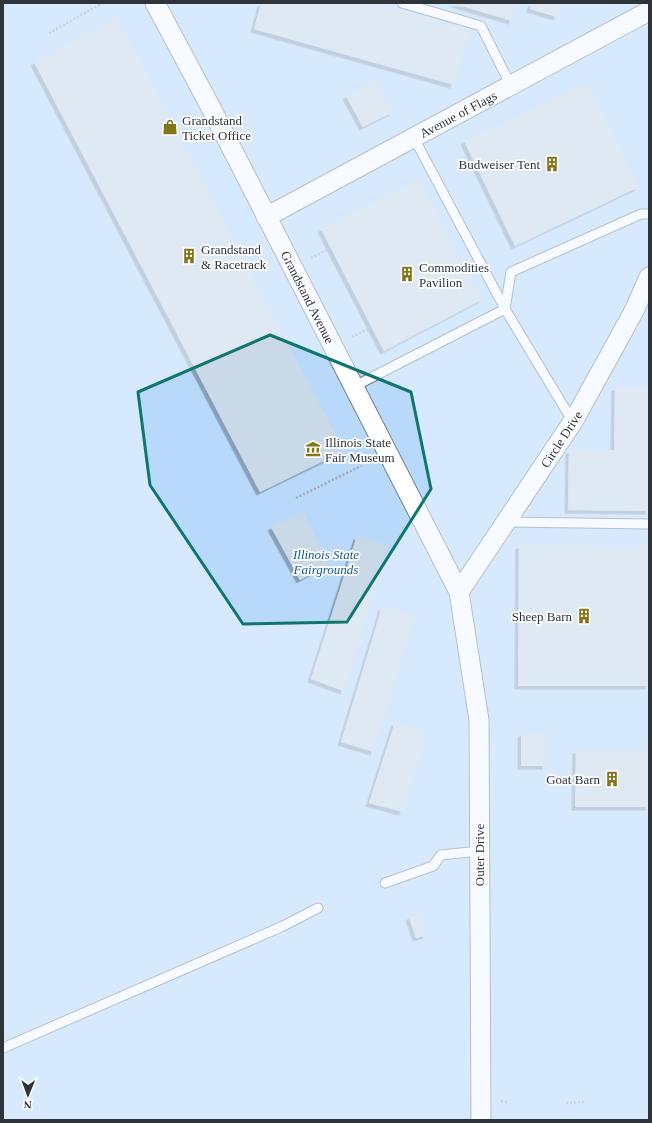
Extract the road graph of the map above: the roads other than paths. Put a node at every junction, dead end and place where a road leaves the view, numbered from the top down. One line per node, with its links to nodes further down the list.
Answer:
1 (154, 3): 7 (street, Grandstand Avenue)
2 (402, 3): 4 (lane)
3 (649, 11): 4 (street, Avenue of Flags)
4 (510, 86): 5 (street, Avenue of Flags)
5 (414, 138): 7 (street, Avenue of Flags); 9 (lane)
6 (649, 214): 9 (lane)
7 (266, 217): 10 (street, Grandstand Avenue)
8 (649, 277): 11 (street, Circle Drive)
9 (505, 308): 10 (lane); 11 (lane)
10 (353, 387): 14 (street, Grandstand Avenue)
11 (572, 422): 12 (street, Circle Drive)
12 (504, 522): 13 (lane); 14 (street, Circle Drive)
13 (649, 524)
14 (459, 592): 15 (street, Outer Drive)
15 (479, 851): 16 (lane); 19 (street, Outer Drive)
16 (385, 883)
17 (318, 908): 18 (lane)
18 (3, 1048)
19 (481, 1120)

